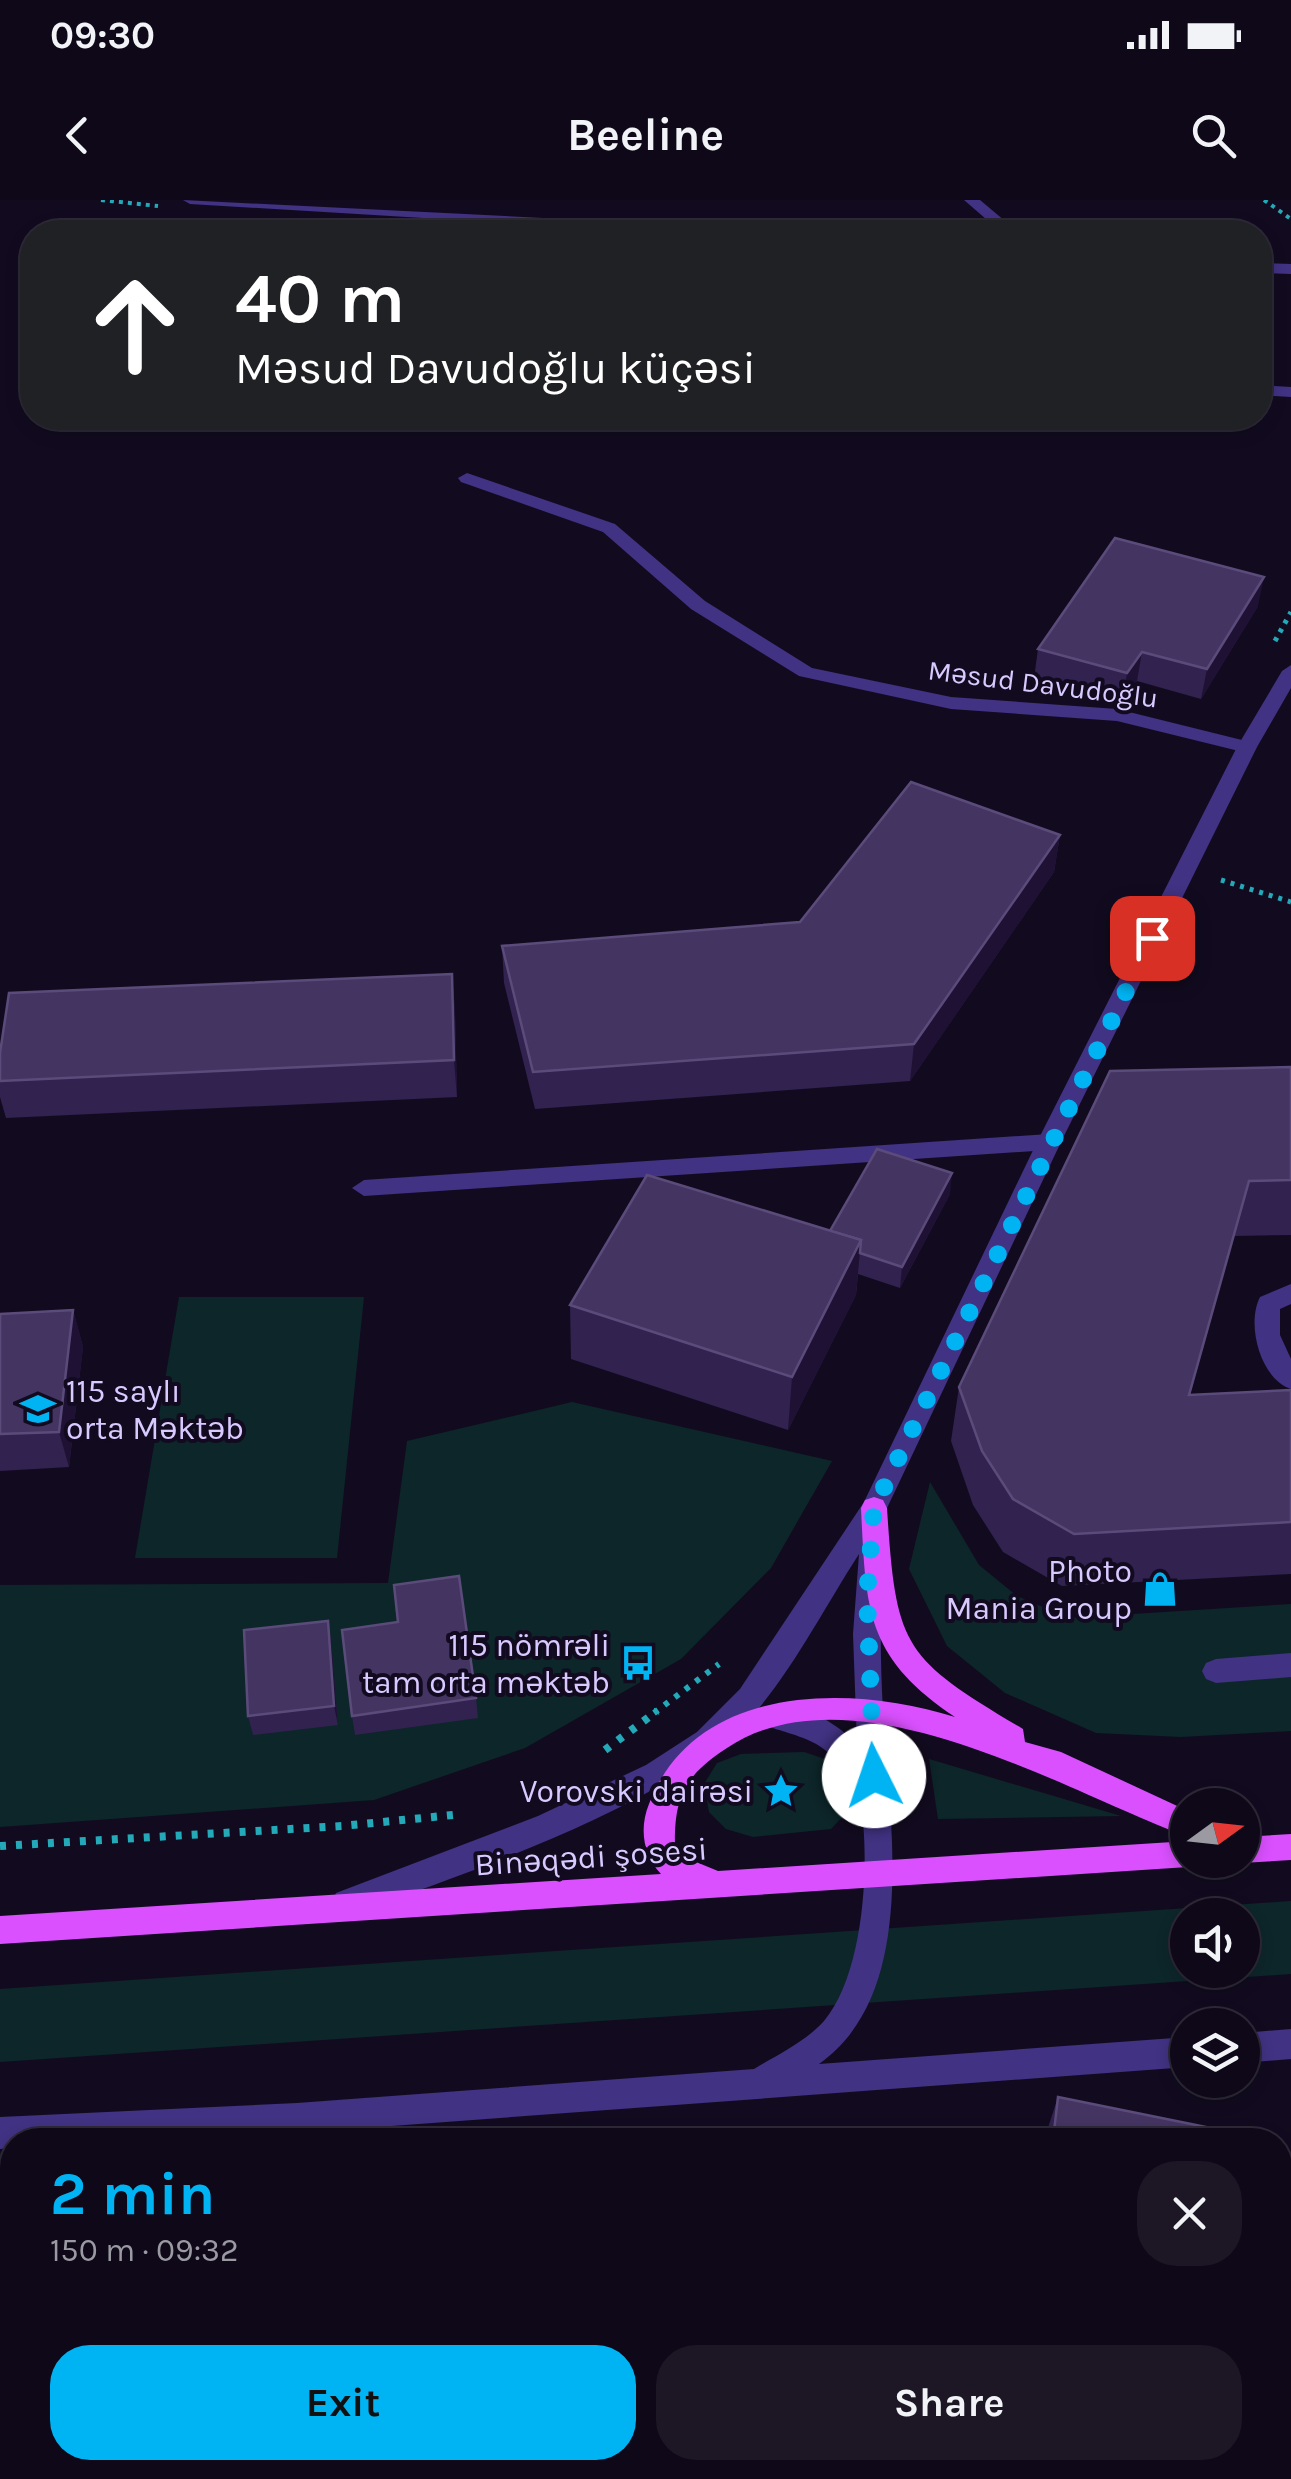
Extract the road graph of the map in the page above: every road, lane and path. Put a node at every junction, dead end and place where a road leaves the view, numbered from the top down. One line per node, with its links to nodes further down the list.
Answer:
1 (190, 200): 4 (street)
2 (972, 200): 7 (street)
3 (1264, 200): 5 (path)
4 (300, 205): 6 (street)
5 (1291, 218)
6 (557, 220)
7 (996, 220)
8 (468, 478): 12 (street, Məsud Davudoğlu)
9 (1291, 612): 10 (path)
10 (1273, 644)
11 (1291, 670): 12 (street)
12 (1246, 747): 13 (street)
13 (1186, 869): 14 (path); 15 (street)
14 (1291, 902)
15 (1050, 1142): 16 (street); 19 (street)
16 (364, 1188)
17 (1291, 1294): 18 (street)
18 (1291, 1379)
19 (874, 1508): 23 (street); 25 (street); 27 (main road)
20 (720, 1663): 26 (path)
21 (1291, 1665): 22 (street)
22 (1216, 1670)
23 (869, 1710): 24 (main road); 27 (main road); 28 (street)
24 (777, 1718): 25 (main road); 28 (street)
25 (707, 1742): 34 (main road); 35 (street)
26 (602, 1751)
27 (1063, 1768): 30 (main road)
28 (876, 1808): 33 (street)
29 (469, 1813): 31 (path)
30 (1170, 1816)
31 (0, 1846)
32 (1170, 1855): 33 (main road, Binəqədi şosesi)
33 (878, 1873): 34 (main road, Binəqədi şosesi); 40 (street)
34 (735, 1882): 35 (main road, Binəqədi şosesi)
35 (329, 1910): 36 (main road, Binəqədi şosesi)
36 (0, 1930)
37 (1291, 2044): 38 (street)
38 (1260, 2047)
39 (1170, 2053): 40 (street)
40 (759, 2084): 41 (street)
41 (304, 2128)

